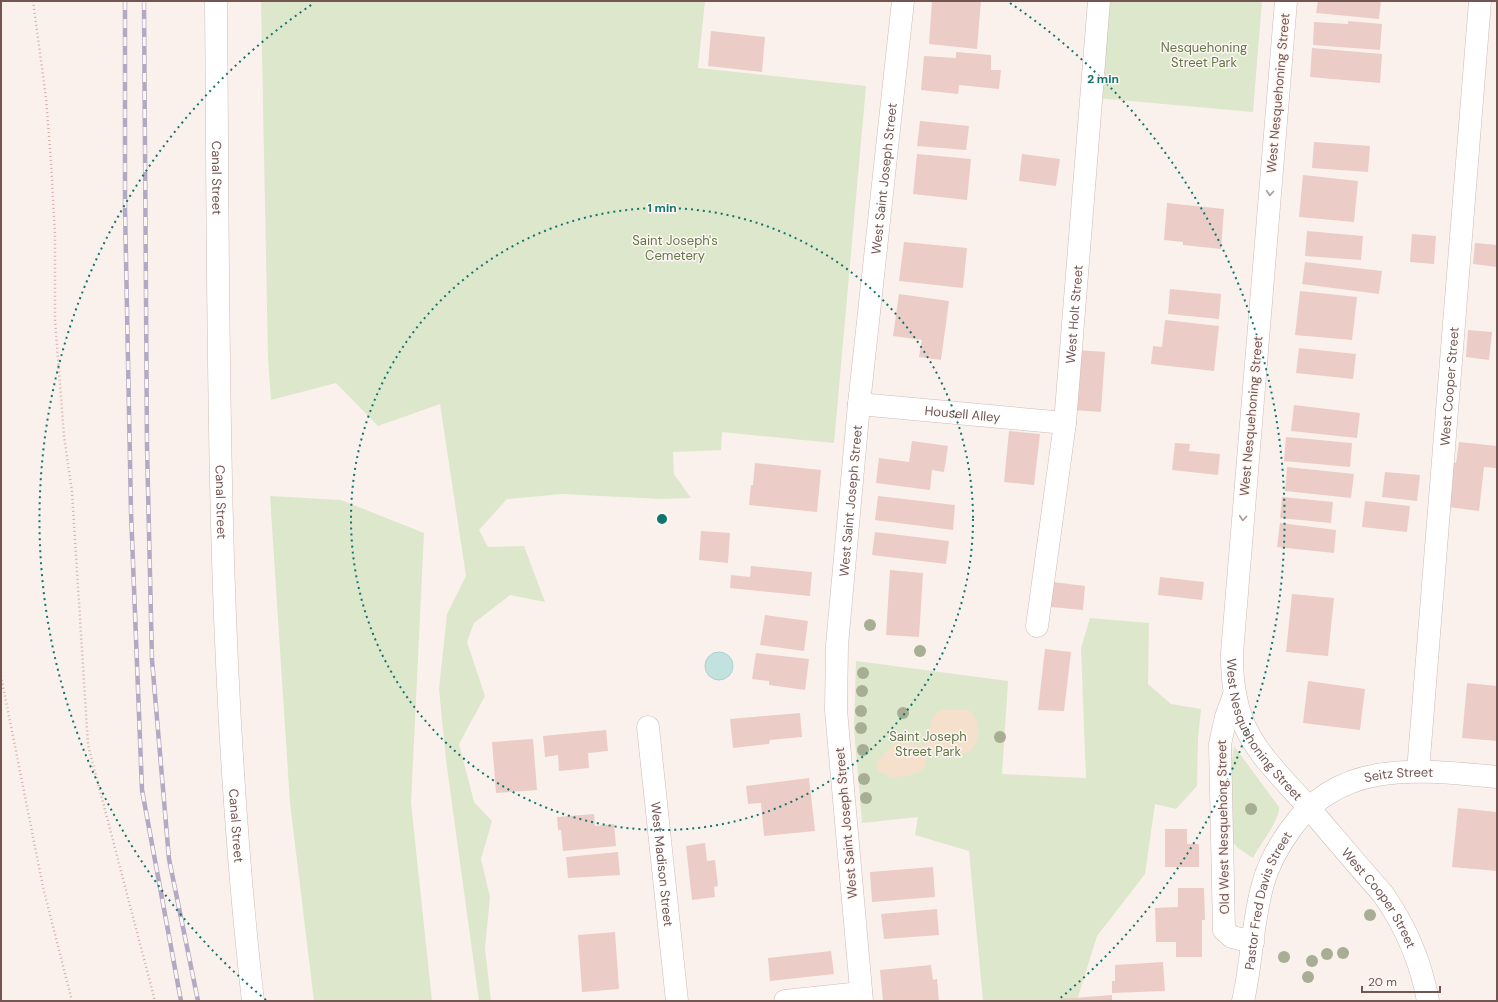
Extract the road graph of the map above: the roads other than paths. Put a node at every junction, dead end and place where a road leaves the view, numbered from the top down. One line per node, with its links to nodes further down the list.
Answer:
1 (216, 1): 16 (street, Canal Street)
2 (903, 1): 6 (street, West Saint Joseph Street)
3 (1099, 1): 7 (street, West Holt Street)
4 (1286, 1): 9 (street, West Nesquehoning Street, one-way to 9)
5 (1480, 1): 11 (street, West Cooper Street)
6 (859, 404): 7 (street, Housell Alley); 15 (street, West Saint Joseph Street)
7 (1065, 423): 8 (street, West Holt Street)
8 (1037, 626)
9 (1234, 695): 13 (street, West Nesquehoning Street); 14 (street, Old West Nesquehong Street)
10 (648, 727): 17 (street, West Madison Street)
11 (1418, 771): 12 (street, Seitz Street); 13 (street, Seitz Street)
12 (1497, 776)
13 (1308, 807): 14 (street, Pastor Fred Davis Street); 20 (street, West Cooper Street)
14 (1253, 942): 19 (street, Pastor Fred Davis Street)
15 (862, 997): 18 (street)
16 (253, 1001)
17 (677, 1001)
18 (786, 1001)
19 (1243, 1001)
20 (1428, 1001)

